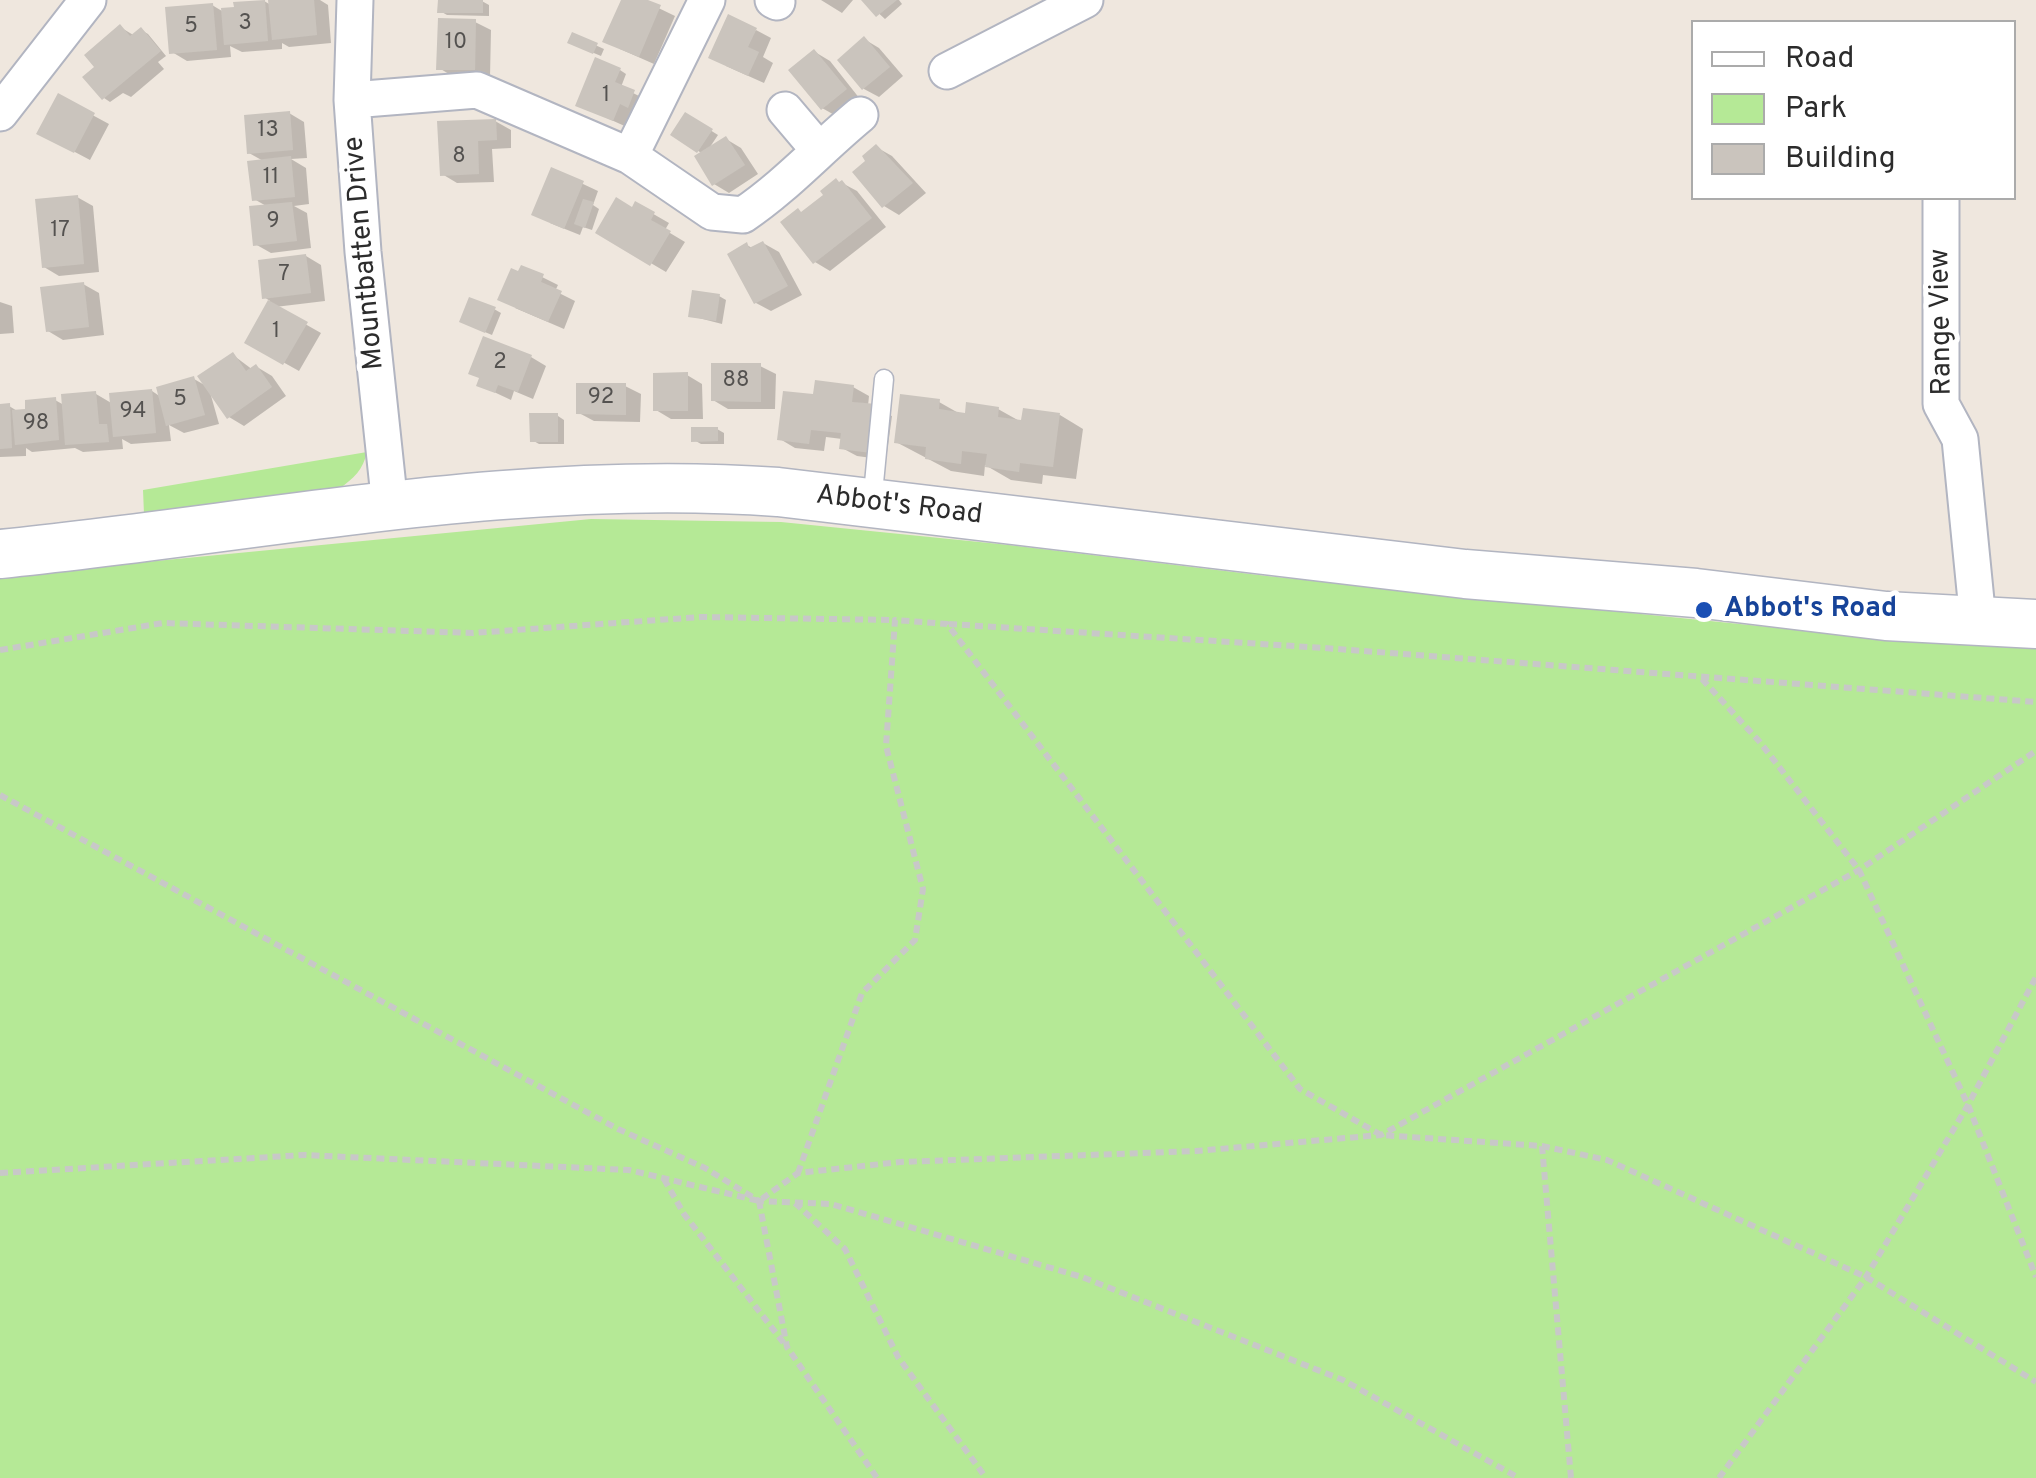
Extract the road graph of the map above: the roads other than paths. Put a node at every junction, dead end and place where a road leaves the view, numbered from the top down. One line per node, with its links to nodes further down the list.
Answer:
1 (88, 0): 8 (street)
2 (355, 0): 6 (street, Mountbatten Drive)
3 (707, 0): 11 (street)
4 (1084, 0): 5 (street)
5 (947, 71)
6 (352, 100): 11 (street); 15 (street, Mountbatten Drive)
7 (785, 110): 10 (street)
8 (0, 113)
9 (860, 115): 10 (street)
10 (818, 149): 11 (street)
11 (630, 156)
12 (1941, 200): 17 (street, Range View)
13 (884, 378): 14 (lane)
14 (872, 504): 15 (street, Abbot's Road); 17 (street, Abbot's Road)
15 (390, 506): 16 (street, Abbot's Road)
16 (0, 554)
17 (1978, 621): 18 (street, Abbot's Road)
18 (2036, 624)

